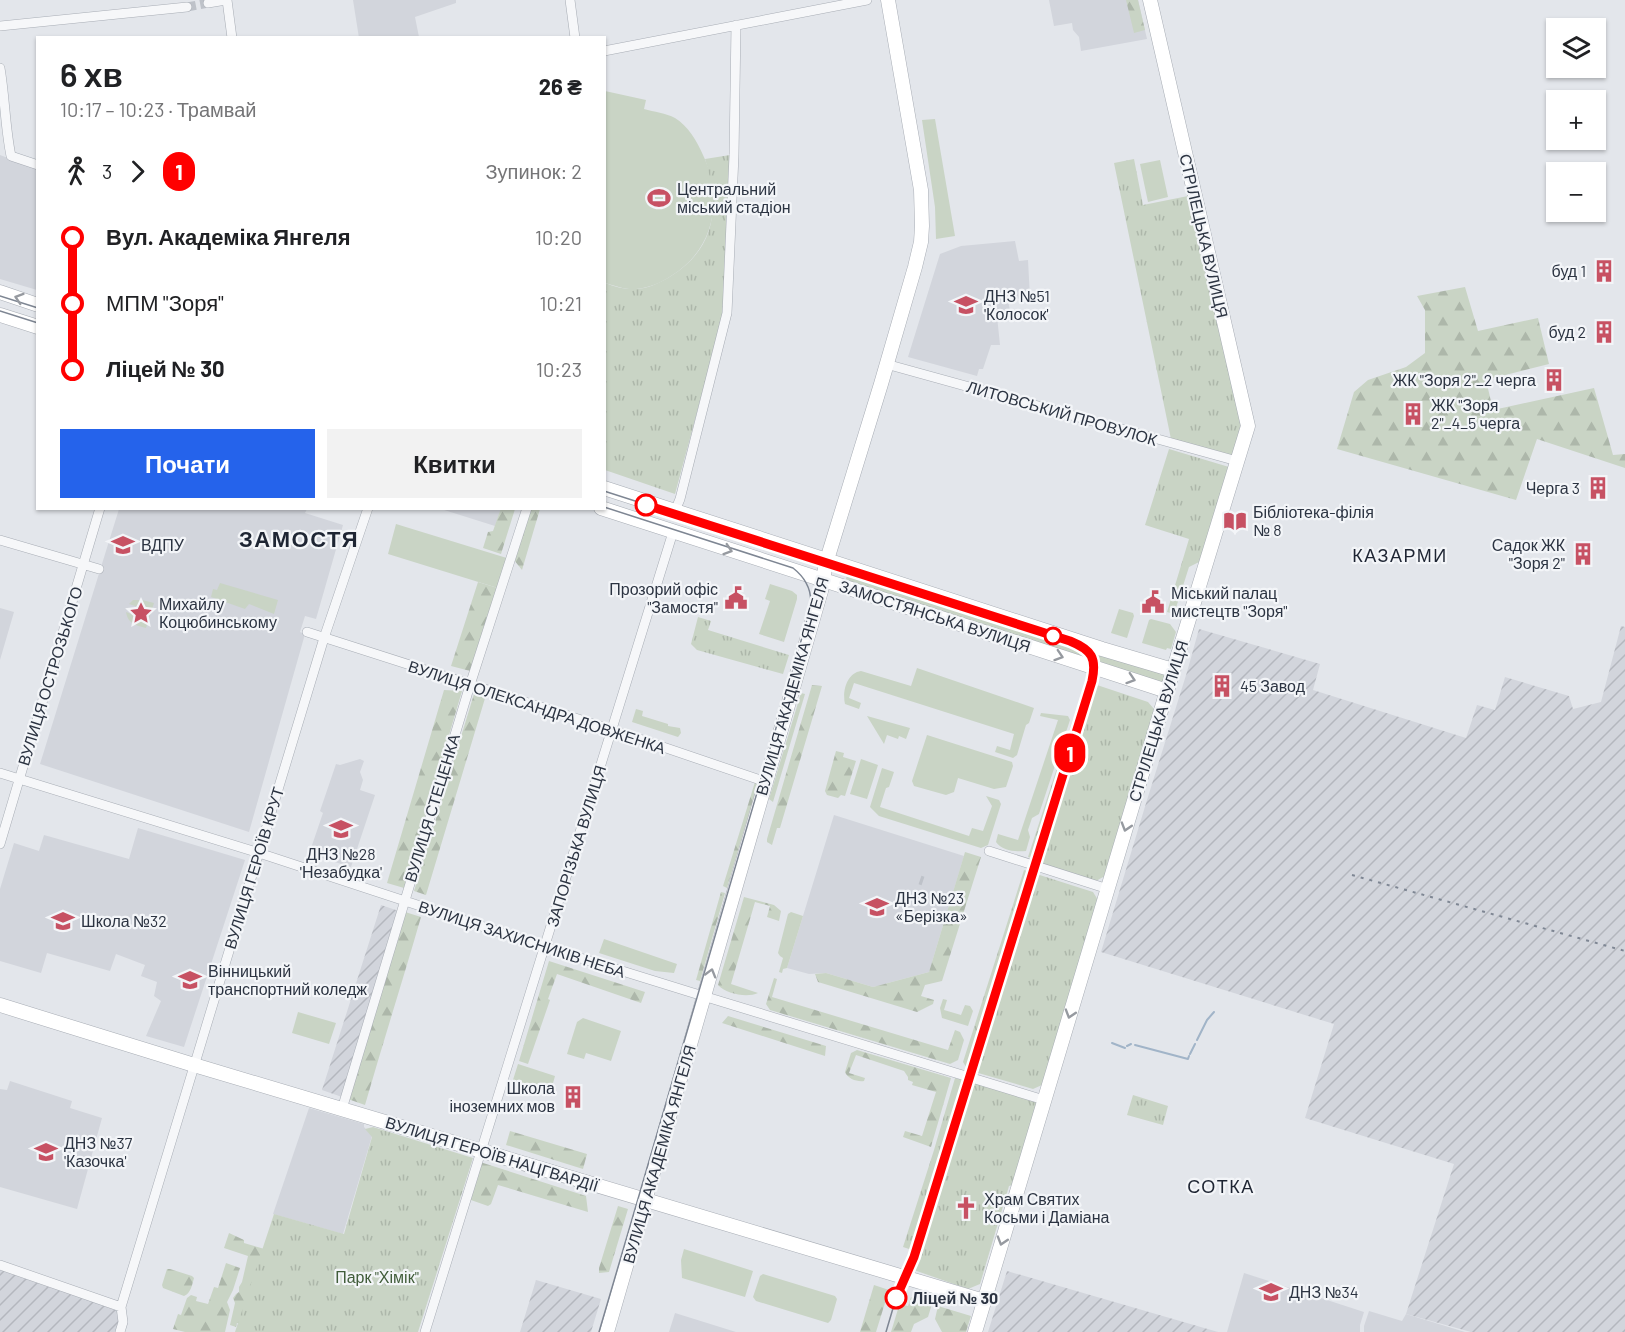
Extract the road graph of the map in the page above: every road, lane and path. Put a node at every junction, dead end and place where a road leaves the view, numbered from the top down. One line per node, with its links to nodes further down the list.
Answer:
1 (226, 0): 6 (street); 10 (street)
2 (570, 0): 11 (street)
3 (867, 0): 8 (street)
4 (888, 0): 19 (main road, ВУЛИЦЯ АКАДЕМІКА ЯНГЕЛЯ)
5 (1150, 0): 20 (main road, СТРІЛЕЦЬКА ВУЛИЦЯ)
6 (208, 3)
7 (187, 7): 9 (street)
8 (736, 25): 12 (street); 26 (street)
9 (0, 26)
10 (232, 36)
11 (575, 36)
12 (606, 51)
13 (0, 68): 14 (street)
14 (36, 164)
15 (0, 292): 16 (main road, one-way to 15)
16 (36, 304)
17 (0, 315): 18 (main road)
18 (36, 326)
19 (886, 364): 20 (street, ЛИТОВСЬКИЙ ПРОВУЛОК); 29 (main road, ВУЛИЦЯ АКАДЕМІКА ЯНГЕЛЯ)
20 (1237, 461): 35 (main road, СТРІЛЕЦЬКА ВУЛИЦЯ)
21 (606, 489): 26 (main road, ЗАМОСТЯНСЬКА ВУЛИЦЯ)
22 (99, 510): 30 (street, ВУЛИЦЯ ОСТРОЗЬКОГО)
23 (367, 510): 34 (street, ВУЛИЦЯ ГЕРОЇВ КРУТ)
24 (526, 510): 36 (street, ВУЛИЦЯ СТЕЦЕНКА)
25 (606, 510): 27 (main road, ЗАМОСТЯНСЬКА ВУЛИЦЯ)
26 (675, 511): 29 (main road, ЗАМОСТЯНСЬКА ВУЛИЦЯ)
27 (673, 532): 32 (main road, ЗАМОСТЯНСЬКА ВУЛИЦЯ, one-way to 32); 38 (street, ЗАПОРІЗЬКА ВУЛИЦЯ)
28 (0, 540): 30 (street)
29 (827, 560): 32 (main road, ВУЛИЦЯ АКАДЕМІКА ЯНГЕЛЯ); 35 (main road, ЗАМОСТЯНСЬКА ВУЛИЦЯ)
30 (83, 565): 31 (street); 40 (street, ВУЛИЦЯ ОСТРОЗЬКОГО)
31 (99, 569)
32 (824, 580): 37 (main road, ЗАМОСТЯНСЬКА ВУЛИЦЯ, one-way to 37); 41 (main road, ВУЛИЦЯ АКАДЕМІКА ЯНГЕЛЯ)
33 (307, 632): 34 (street, ВУЛИЦЯ ОЛЕКСАНДРА ДОВЖЕНКА)
34 (324, 638): 36 (street, ВУЛИЦЯ ОЛЕКСАНДРА ДОВЖЕНКА); 44 (street, ВУЛИЦЯ ГЕРОЇВ КРУТ)
35 (1173, 670): 37 (main road, СТРІЛЕЦЬКА ВУЛИЦЯ)
36 (470, 685): 38 (street, ВУЛИЦЯ ОЛЕКСАНДРА ДОВЖЕНКА); 46 (street, ВУЛИЦЯ СТЕЦЕНКА)
37 (1167, 691): 45 (main road, СТРІЛЕЦЬКА ВУЛИЦЯ, one-way to 45)
38 (611, 730): 41 (street, ВУЛИЦЯ ОЛЕКСАНДРА ДОВЖЕНКА); 47 (street, ЗАПОРІЗЬКА ВУЛИЦЯ)
39 (0, 773): 40 (street, ВУЛИЦЯ ЗАХИСНИКІВ НЕБА)
40 (19, 779): 42 (street, ВУЛИЦЯ ОСТРОЗЬКОГО); 44 (street, ВУЛИЦЯ ЗАХИСНИКІВ НЕБА)
41 (766, 782): 48 (main road, ВУЛИЦЯ АКАДЕМІКА ЯНГЕЛЯ, one-way to 41)
42 (0, 844)
43 (990, 851): 45 (street)
44 (259, 853): 46 (street, ВУЛИЦЯ ЗАХИСНИКІВ НЕБА); 50 (street, ВУЛИЦЯ ГЕРОЇВ КРУТ)
45 (1108, 889): 51 (main road, СТРІЛЕЦЬКА ВУЛИЦЯ, one-way to 51)
46 (405, 901): 47 (street, ВУЛИЦЯ ЗАХИСНИКІВ НЕБА); 52 (street, ВУЛИЦЯ СТЕЦЕНКА)
47 (545, 947): 48 (street, ВУЛИЦЯ ЗАХИСНИКІВ НЕБА); 53 (street, ЗАПОРІЗЬКА ВУЛИЦЯ)
48 (704, 996): 51 (street, ВУЛИЦЯ ЗАХИСНИКІВ НЕБА); 54 (main road, ВУЛИЦЯ АКАДЕМІКА ЯНГЕЛЯ)
49 (0, 1005): 50 (main road, ВУЛИЦЯ ГЕРОЇВ НАЦГВАРДІЇ)
50 (194, 1065): 52 (main road, ВУЛИЦЯ ГЕРОЇВ НАЦГВАРДІЇ); 57 (street, ВУЛИЦЯ ГЕРОЇВ КРУТ)
51 (1044, 1100): 56 (main road, СТРІЛЕЦЬКА ВУЛИЦЯ, one-way to 56)
52 (342, 1109): 53 (main road, ВУЛИЦЯ ГЕРОЇВ НАЦГВАРДІЇ)
53 (482, 1151): 54 (main road, ВУЛИЦЯ ГЕРОЇВ НАЦГВАРДІЇ); 59 (street, ЗАПОРІЗЬКА ВУЛИЦЯ)
54 (646, 1200): 56 (main road, ВУЛИЦЯ ГЕРОЇВ НАЦГВАРДІЇ); 60 (main road, ВУЛИЦЯ АКАДЕМІКА ЯНГЕЛЯ)
55 (0, 1265): 57 (street)
56 (984, 1301): 61 (main road, СТРІЛЕЦЬКА ВУЛИЦЯ)
57 (121, 1307): 58 (street, ВУЛИЦЯ ГЕРОЇВ КРУТ)
58 (120, 1332)
59 (425, 1332)
60 (607, 1332)
61 (975, 1332)

